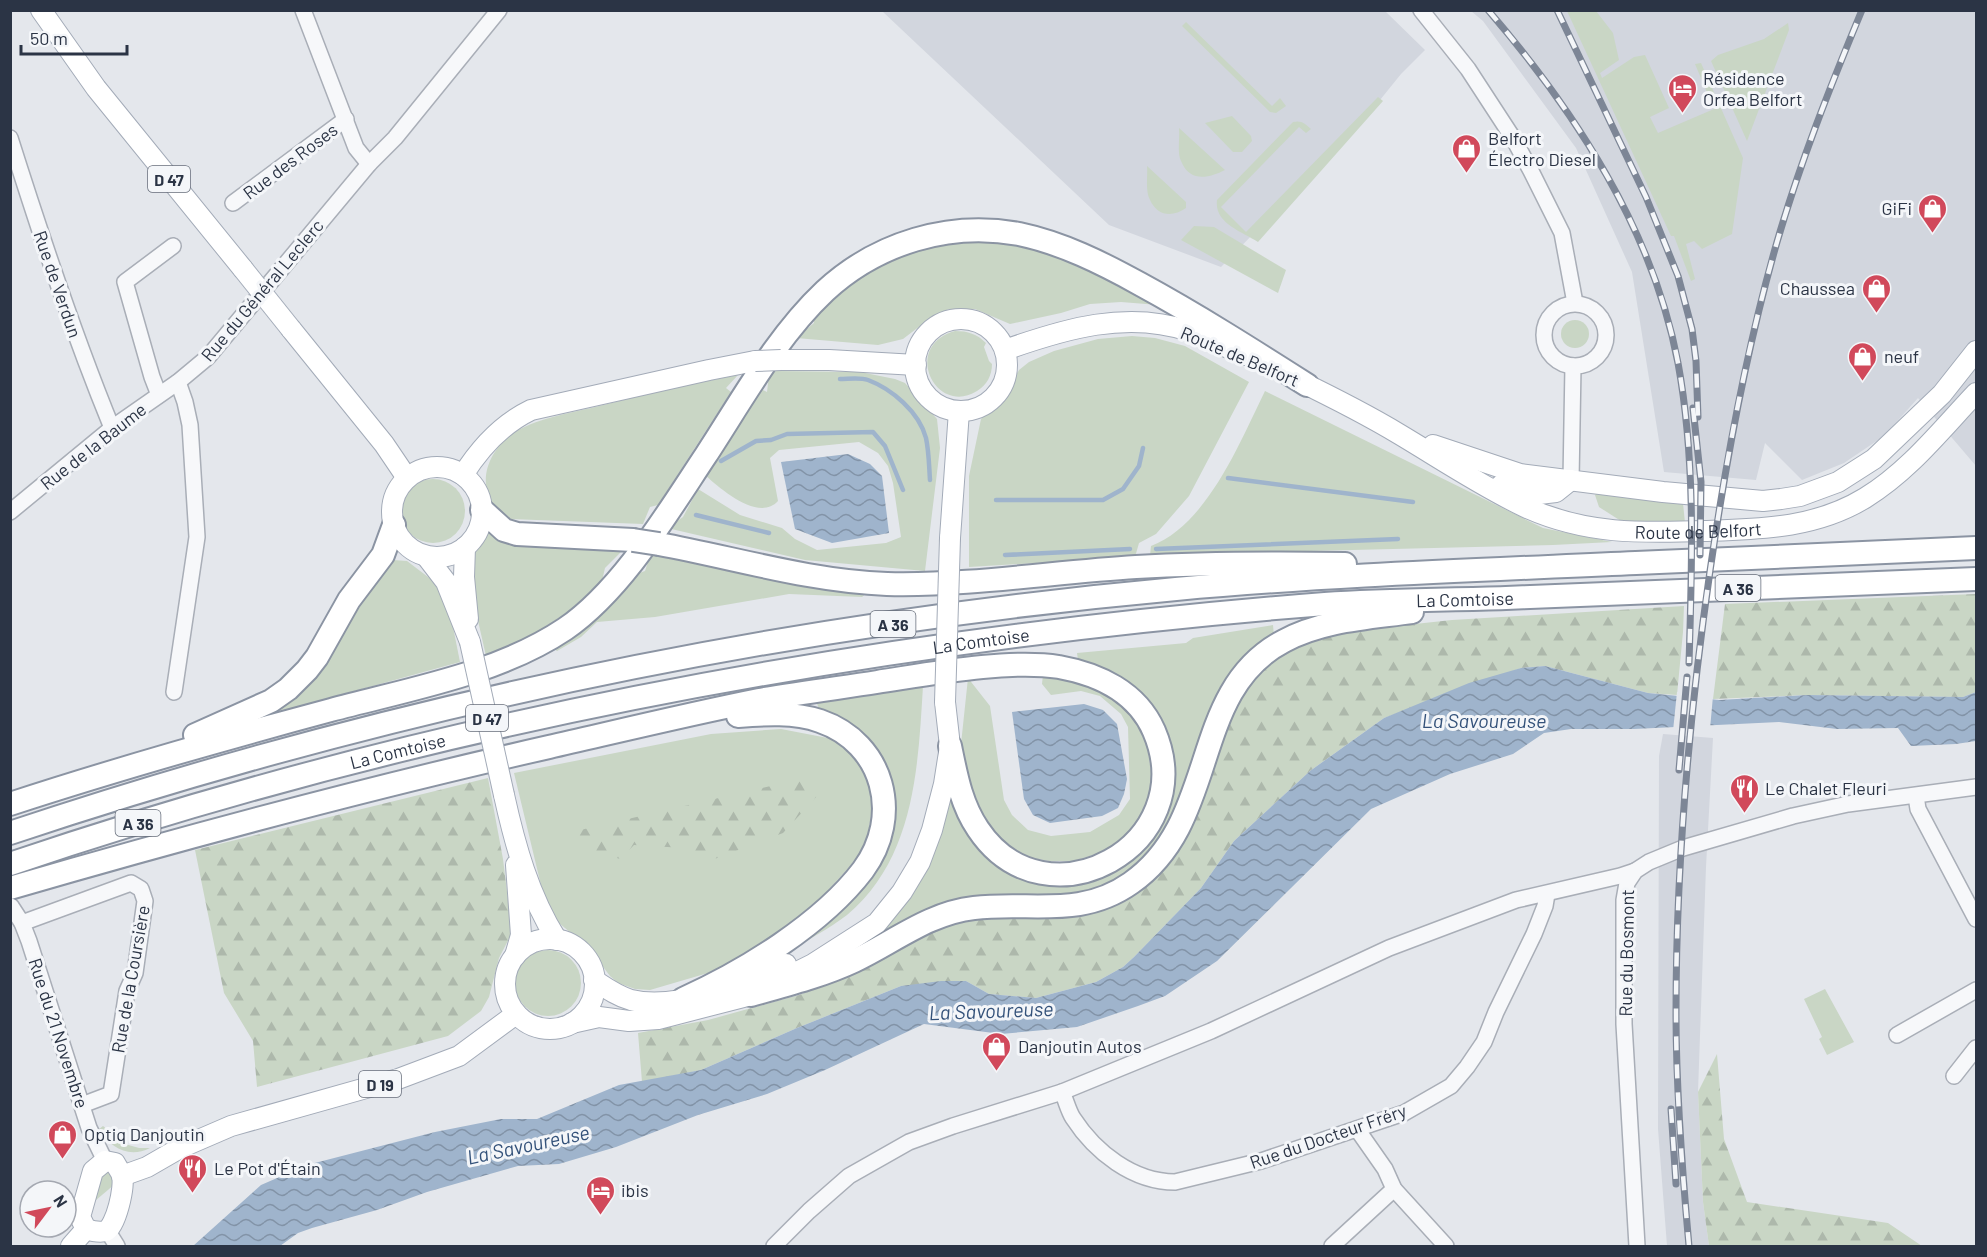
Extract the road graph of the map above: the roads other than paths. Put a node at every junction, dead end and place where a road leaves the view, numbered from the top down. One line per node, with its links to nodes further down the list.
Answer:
1 (42, 10): 6 (main road, D 47)
2 (48, 10): 6 (main road, D 47)
3 (303, 10): 7 (street)
4 (499, 10): 9 (street, Rue du Général Leclerc)
5 (1421, 10): 12 (street)
6 (57, 32): 26 (main road, D 47, bridge)
7 (346, 119): 9 (street); 10 (street, Rue des Roses)
8 (10, 138): 22 (street, Rue de Verdun)
9 (369, 164): 17 (street, Rue du Général Leclerc)
10 (233, 203)
11 (173, 246): 20 (street)
12 (1575, 303): 16 (street); 16 (street)
13 (1005, 350): 15 (main road); 18 (main road, Route de Belfort); 21 (main road)
14 (1977, 351): 27 (main road, Route de Belfort)
15 (916, 365): 21 (main road); 25 (main road, bridge)
16 (1573, 366): 27 (street)
17 (178, 382): 20 (street, Rue de la Baume); 38 (street)
18 (1307, 385): 23 (main road, Route de Belfort); 42 (highway)
19 (1975, 394): 24 (main road, Route de Belfort)
20 (159, 395): 22 (street, Rue de la Baume)
21 (959, 411): 39 (main road, bridge)
22 (112, 428): 29 (street, Rue de la Baume)
23 (1397, 432): 24 (main road, Route de Belfort); 27 (main road, Route de Belfort)
24 (1465, 474): 27 (main road)
25 (463, 475): 26 (main road); 28 (main road)
26 (407, 478): 30 (main road)
27 (1571, 480)
28 (482, 510): 31 (main road); 34 (highway, bridge)
29 (10, 512)
30 (394, 525): 33 (main road); 42 (highway)
31 (465, 547): 33 (main road); 37 (main road, D 47)
32 (1977, 548): 34 (highway, La Comtoise / A 36)
33 (426, 556): 37 (main road, D 47)
34 (1539, 567): 46 (highway, La Comtoise / A 36)
35 (1977, 579): 36 (highway, La Comtoise / A 36)
36 (1500, 598): 48 (highway, La Comtoise / A 36); 59 (highway)
37 (470, 642): 47 (main road, D 47, bridge)
38 (174, 692)
39 (945, 702): 41 (main road); 60 (main road)
40 (630, 729): 41 (highway); 50 (highway); 60 (highway)
41 (950, 746): 59 (main road)
42 (100, 775): 45 (highway)
43 (1977, 787): 44 (street, Rue du Bosmont)
44 (1916, 796): 49 (street, Rue du Bosmont); 53 (street)
45 (10, 804)
46 (10, 833)
47 (514, 839): 55 (main road, D 47); 56 (main road, D 47)
48 (10, 864)
49 (1635, 870): 51 (street); 78 (street, Rue du Bosmont)
50 (10, 888)
51 (1547, 894): 66 (street); 68 (street, Rue du Docteur Fréry)
52 (11, 906): 54 (street, Rue du 21 Novembre)
53 (1977, 919)
54 (22, 923): 67 (street, Rue du 21 Novembre); 67 (street, Rue de la Coursière)
55 (557, 940): 56 (main road); 57 (main road)
56 (515, 956): 61 (main road)
57 (594, 980): 60 (main road); 62 (main road)
58 (1977, 990): 63 (street)
59 (751, 995): 62 (main road)
60 (683, 999)
61 (516, 1014): 62 (main road); 70 (main road, D 19)
62 (572, 1023)
63 (1897, 1035)
64 (1977, 1048): 65 (street)
65 (1954, 1076)
66 (1062, 1092): 68 (street, Rue du Docteur Fréry); 75 (street)
67 (82, 1105): 69 (street, Rue du 21 Novembre)
68 (1357, 1129): 71 (street)
69 (105, 1161): 70 (main road); 72 (main road)
70 (122, 1176): 73 (main road)
71 (1394, 1189): 76 (street); 77 (street)
72 (86, 1229): 73 (main road); 74 (main road)
73 (112, 1238)
74 (71, 1246)
75 (774, 1246)
76 (1332, 1246)
77 (1446, 1246)
78 (1637, 1246)

